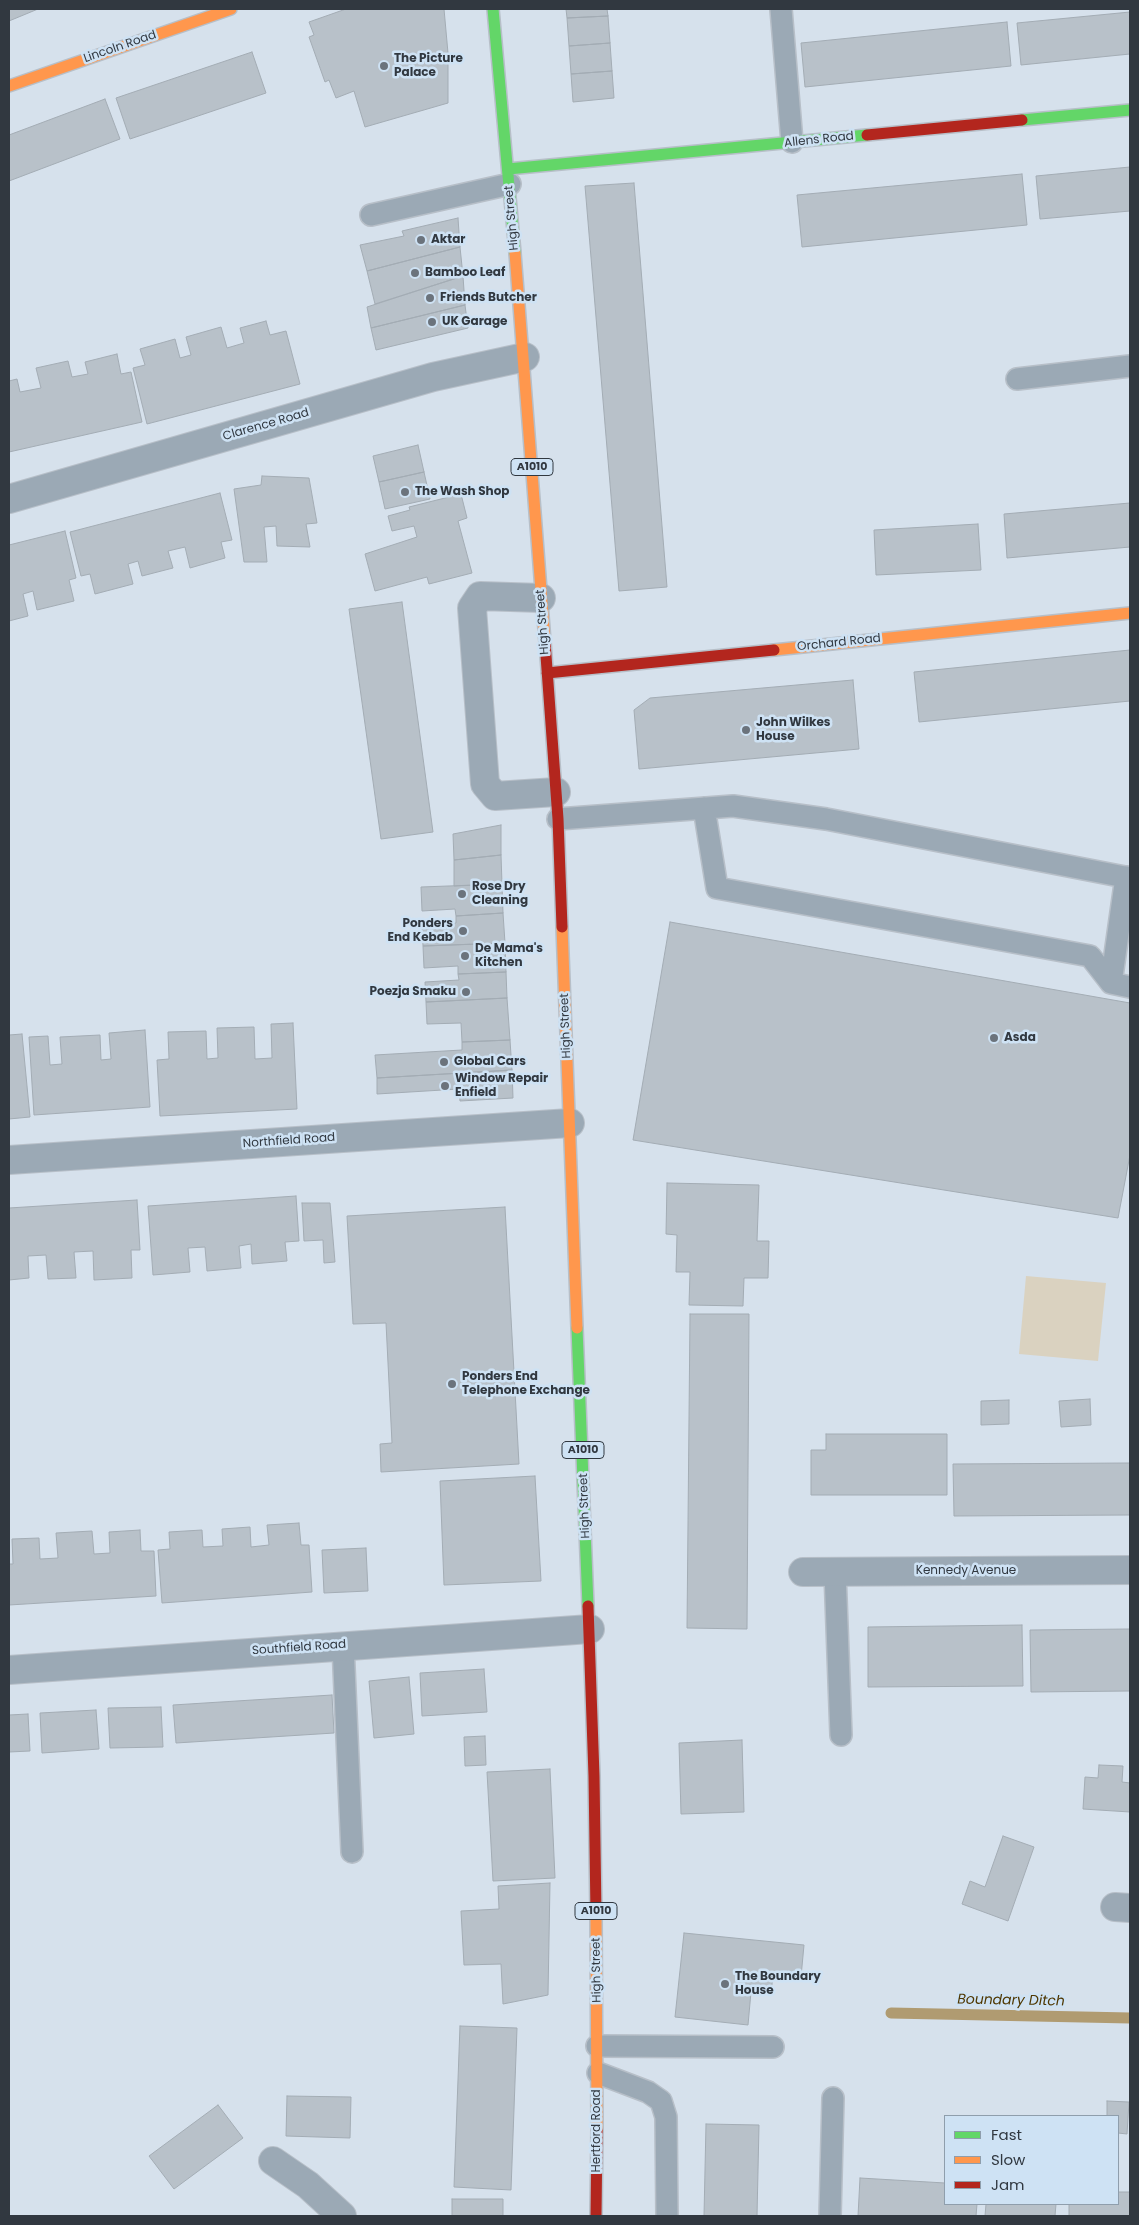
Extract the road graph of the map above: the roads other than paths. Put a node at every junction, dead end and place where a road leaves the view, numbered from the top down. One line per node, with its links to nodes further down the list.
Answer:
1 (231, 9): 4 (main road, Lincoln Road)
2 (493, 9): 7 (main road, High Street / A1010)
3 (782, 9): 6 (lane)
4 (9, 86)
5 (1130, 110): 6 (main road, Allens Road)
6 (792, 142): 7 (main road, Allens Road)
7 (509, 176): 8 (lane); 9 (main road, High Street / A1010)
8 (371, 215)
9 (524, 357): 12 (street, Clarence Road); 13 (main road, High Street / A1010)
10 (1130, 366): 11 (lane)
11 (1017, 379)
12 (9, 499)
13 (542, 598): 15 (main road, High Street / A1010); 16 (street)
14 (1130, 613): 15 (main road, Orchard Road)
15 (547, 673): 16 (main road, High Street / A1010)
16 (556, 792): 18 (main road, High Street / A1010)
17 (704, 808): 18 (lane); 19 (lane); 20 (lane)
18 (558, 819): 21 (main road, High Street / A1010)
19 (1128, 878): 20 (lane)
20 (1120, 985)
21 (570, 1123): 22 (street, Northfield Road); 26 (main road, High Street / A1010)
22 (9, 1160)
23 (1130, 1570): 25 (street, Kennedy Avenue)
24 (802, 1572): 25 (street, Kennedy Avenue)
25 (836, 1572): 29 (lane)
26 (590, 1629): 27 (street, Southfield Road); 31 (main road, High Street / A1010)
27 (342, 1645): 28 (street, Southfield Road); 30 (lane)
28 (9, 1670)
29 (842, 1735)
30 (352, 1852)
31 (598, 2046): 32 (lane); 33 (main road, Hertford Road / A1010)
32 (773, 2047)
33 (598, 2073): 37 (main road, Hertford Road / A1010); 38 (lane)
34 (833, 2098): 39 (lane)
35 (273, 2161): 36 (street)
36 (342, 2216)
37 (596, 2216)
38 (667, 2216)
39 (830, 2216)

